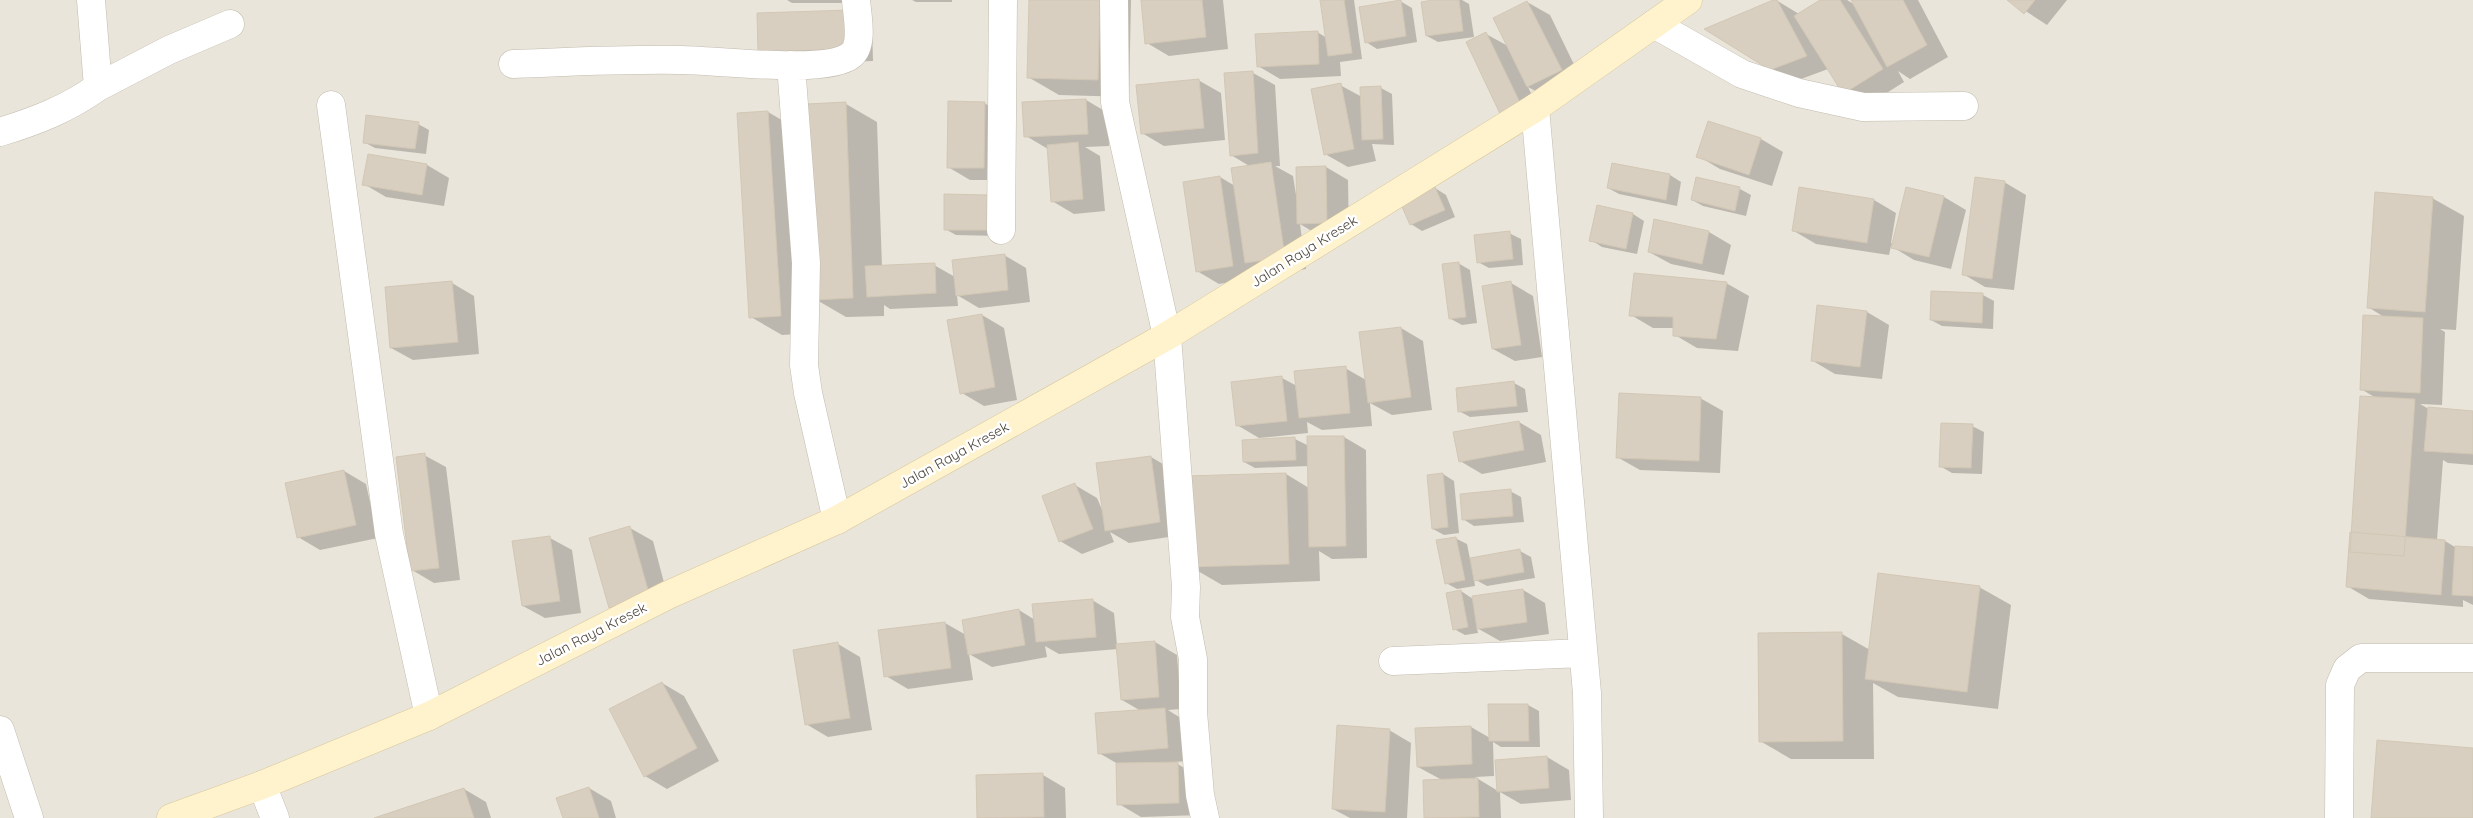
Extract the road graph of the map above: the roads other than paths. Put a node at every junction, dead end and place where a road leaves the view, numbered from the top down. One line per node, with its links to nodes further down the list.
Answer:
1 (91, 0): 10 (street)
2 (856, 0): 9 (street)
3 (1004, 0): 15 (street)
4 (1114, 0): 16 (street)
5 (1688, 0): 7 (main road, Jalan Raya Kresek)
6 (230, 24): 10 (street)
7 (1654, 24): 12 (street); 13 (main road, Jalan Raya Kresek)
8 (513, 64): 9 (street)
9 (791, 65): 17 (street)
10 (98, 87): 14 (street)
11 (331, 105): 21 (street)
12 (1964, 106)
13 (1535, 108): 16 (main road, Jalan Raya Kresek); 18 (street)
14 (0, 132)
15 (1000, 230)
16 (1168, 336): 17 (main road, Jalan Raya Kresek); 27 (street)
17 (837, 520): 21 (main road, Jalan Raya Kresek)
18 (1584, 653): 20 (street); 28 (street)
19 (2473, 658): 29 (street)
20 (1393, 661)
21 (429, 716): 23 (main road, Jalan Raya Kresek)
22 (0, 730): 24 (street)
23 (262, 785): 25 (main road, Jalan Raya Kresek); 26 (street)
24 (29, 818)
25 (171, 818)
26 (275, 818)
27 (1205, 818)
28 (1589, 818)
29 (2338, 818)

